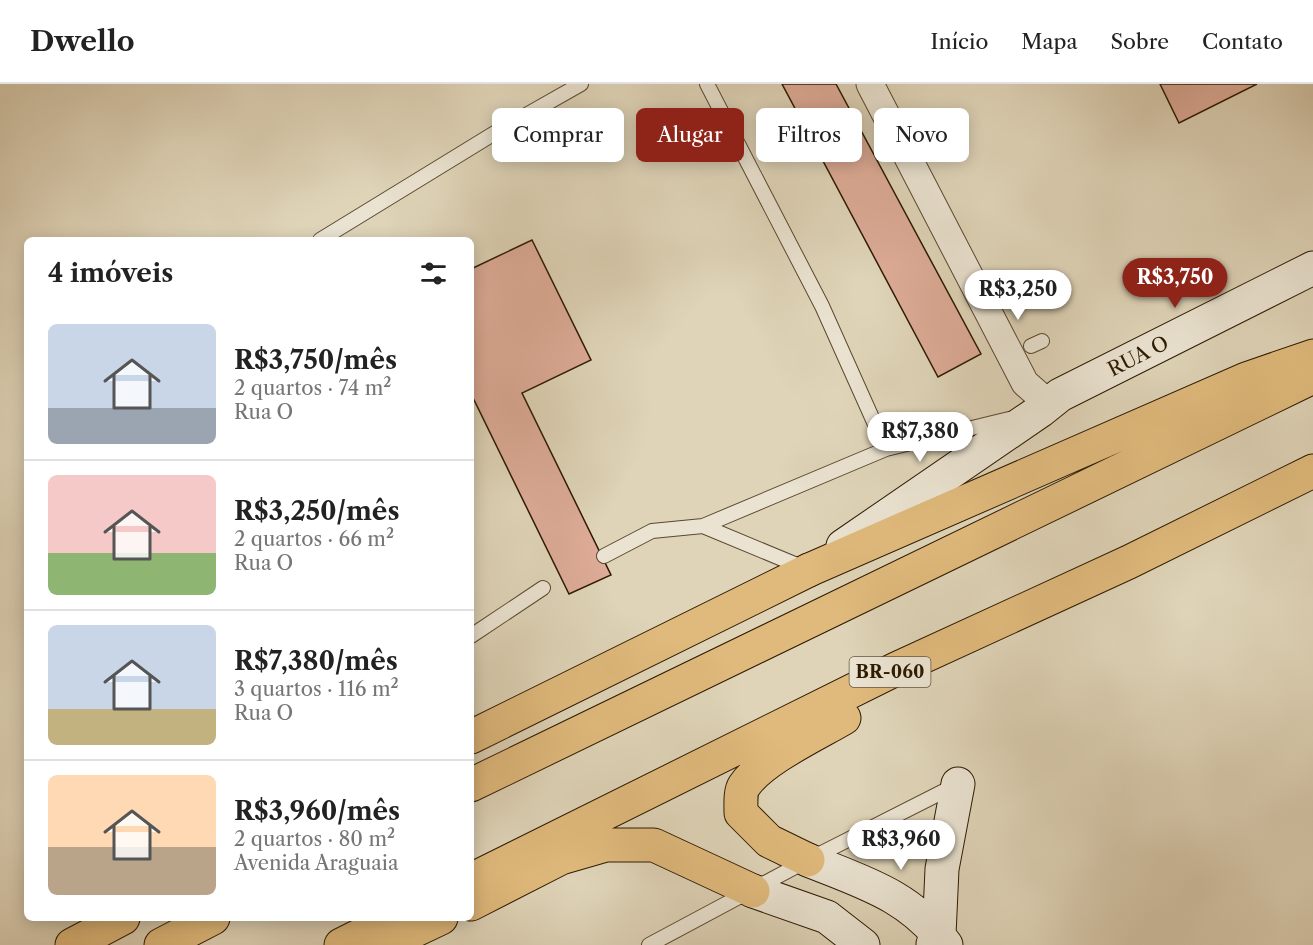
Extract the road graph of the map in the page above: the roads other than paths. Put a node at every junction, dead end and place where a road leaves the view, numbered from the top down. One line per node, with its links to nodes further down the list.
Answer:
1 (581, 84): 4 (lane)
2 (707, 84): 9 (lane)
3 (870, 84): 8 (street)
4 (325, 237)
5 (1313, 268): 8 (street, RUA O)
6 (1313, 356): 14 (main road)
7 (1313, 377): 18 (main road)
8 (1050, 404): 9 (lane); 14 (street, RUA O)
9 (886, 449): 11 (lane)
10 (1313, 471): 13 (main road, BR-060)
11 (703, 526): 12 (lane); 14 (lane)
12 (604, 556)
13 (1129, 562): 20 (main road); 21 (main road, BR-060)
14 (808, 570): 17 (main road)
15 (543, 588): 16 (lane)
16 (474, 634)
17 (474, 736)
18 (474, 784)
19 (958, 784): 20 (lane); 28 (street)
20 (808, 860): 22 (lane); 28 (street)
21 (474, 879)
22 (753, 891): 23 (main road); 33 (lane); 34 (street)
23 (474, 902)
24 (117, 921): 29 (main road)
25 (207, 921): 30 (main road)
26 (389, 921): 31 (main road)
27 (434, 928): 32 (main road)
28 (939, 942)
29 (72, 945)
30 (161, 945)
31 (341, 945)
32 (384, 945)
33 (649, 945)
34 (863, 945)

